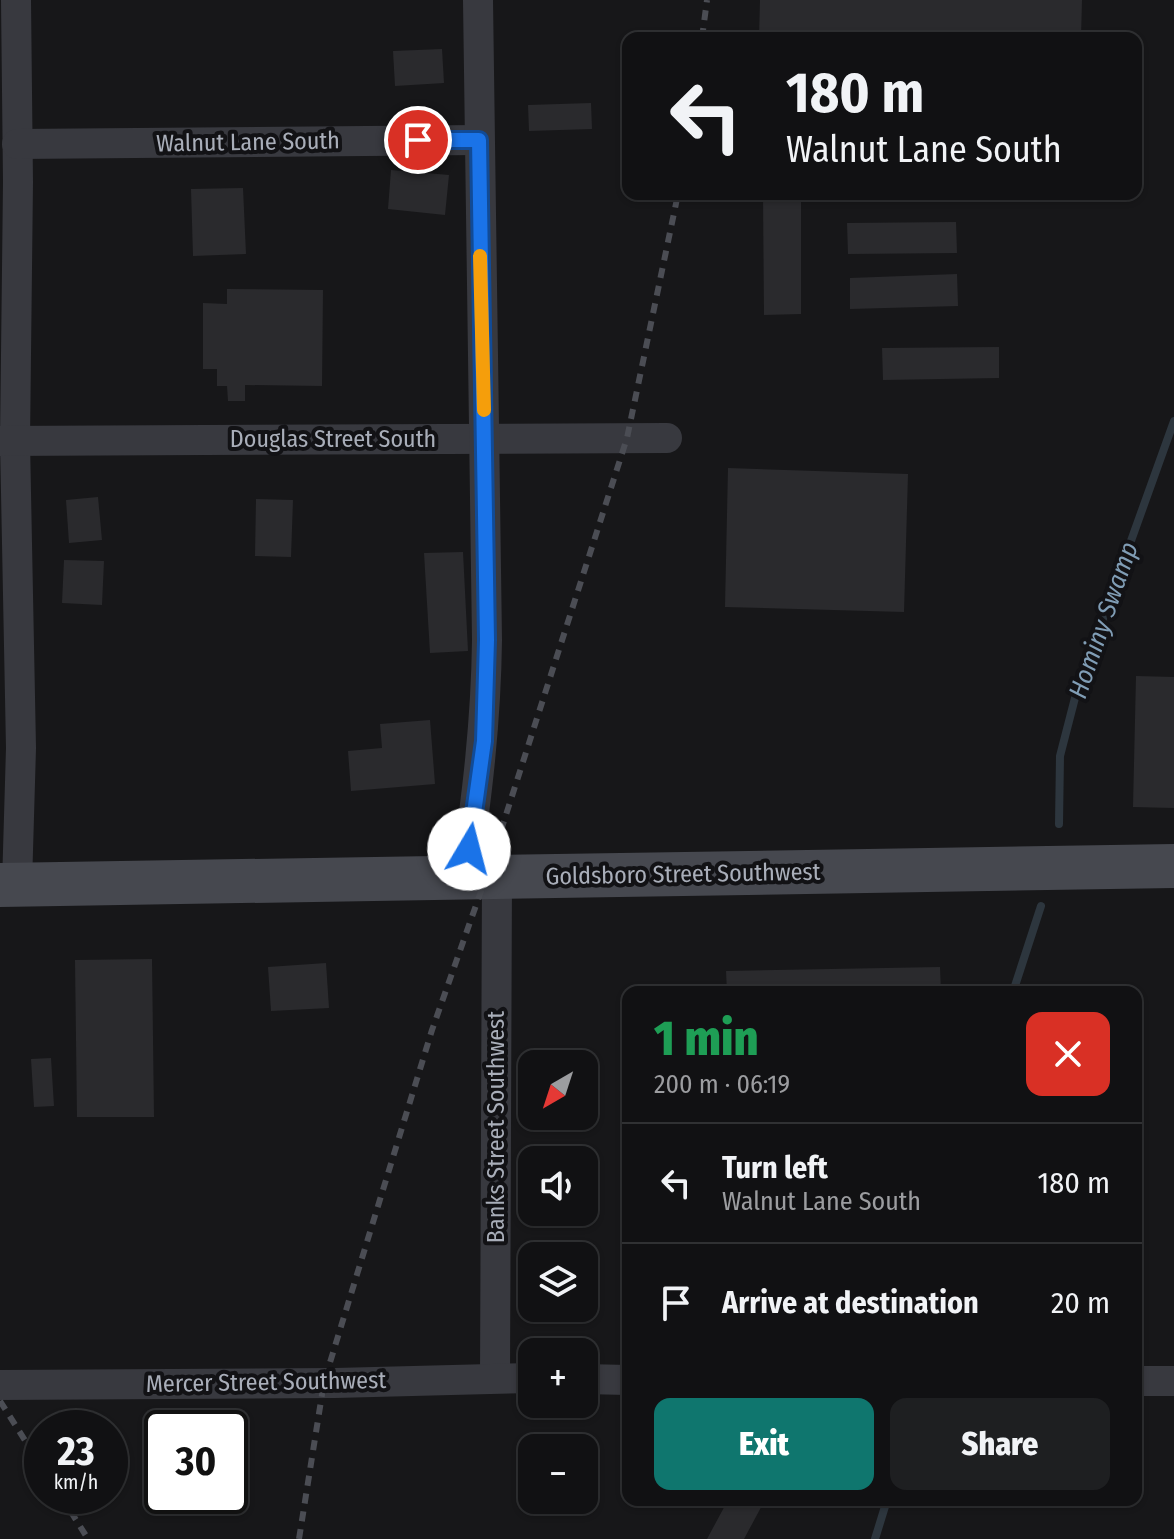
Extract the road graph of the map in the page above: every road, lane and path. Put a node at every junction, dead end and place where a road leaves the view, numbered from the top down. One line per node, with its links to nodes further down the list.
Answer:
1 (16, 0): 4 (street)
2 (478, 0): 3 (street, Banks Street Southwest)
3 (479, 140): 4 (street, Walnut Lane South); 6 (street, Banks Street Southwest)
4 (17, 144): 7 (street)
5 (667, 438): 6 (street, Douglas Street South)
6 (485, 439): 7 (street, Douglas Street South); 9 (street, Banks Street Southwest)
7 (8, 441): 10 (street)
8 (1174, 866): 9 (street, Goldsboro Street Southwest)
9 (481, 877): 10 (street, Goldsboro Street Southwest); 11 (street, Banks Street Southwest)
10 (8, 885)
11 (495, 1377): 12 (street, Mercer Street Southwest); 17 (street, Mercer Street Southwest)
12 (518, 1378)
13 (598, 1379): 14 (street)
14 (622, 1380)
15 (1142, 1381): 16 (street)
16 (1174, 1381)
17 (0, 1385)

